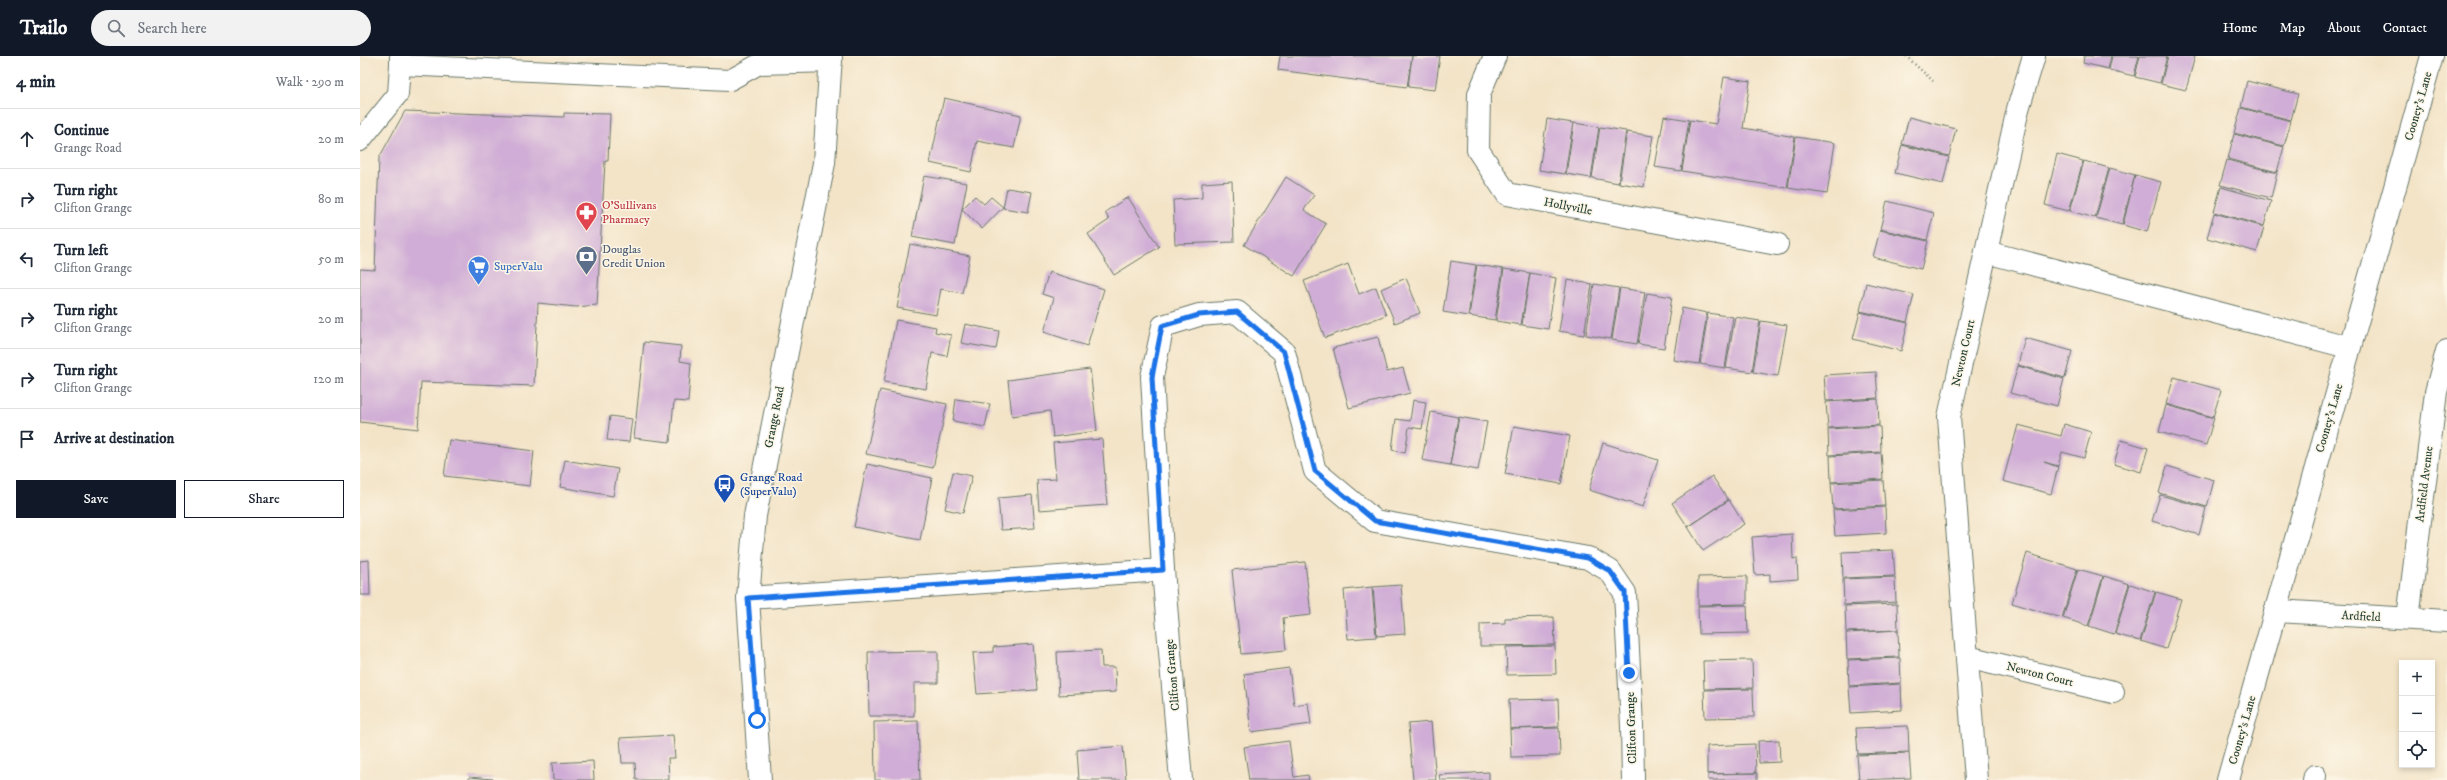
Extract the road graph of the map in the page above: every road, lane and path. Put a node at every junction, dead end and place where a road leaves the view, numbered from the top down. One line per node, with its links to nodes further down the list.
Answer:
1 (1495, 56): 10 (street, Hollyville)
2 (1906, 56): 8 (path)
3 (2034, 56): 11 (street, Newton Court)
4 (2432, 56): 12 (street, Cooney's Lane)
5 (832, 59): 7 (lane); 15 (street, Grange Road)
6 (400, 60): 7 (lane); 9 (lane)
7 (756, 60)
8 (1933, 81)
9 (360, 141)
10 (1777, 244)
11 (1986, 252): 12 (street); 19 (street, Newton Court)
12 (2348, 347): 16 (street, Cooney's Lane)
13 (2447, 351): 17 (street, Ardfield Avenue)
14 (1163, 570): 15 (street); 22 (street, Clifton Grange); 23 (street, Clifton Grange)
15 (748, 598): 21 (street, Grange Road)
16 (2275, 611): 17 (street, Ardfield); 25 (street, Cooney's Lane)
17 (2408, 618): 18 (street, Ardfield)
18 (2447, 621)
19 (1967, 657): 20 (street, Newton Court); 24 (street, Newton Court)
20 (2113, 692)
21 (760, 780)
22 (1181, 780)
23 (1633, 780)
24 (1976, 780)
25 (2228, 780)

